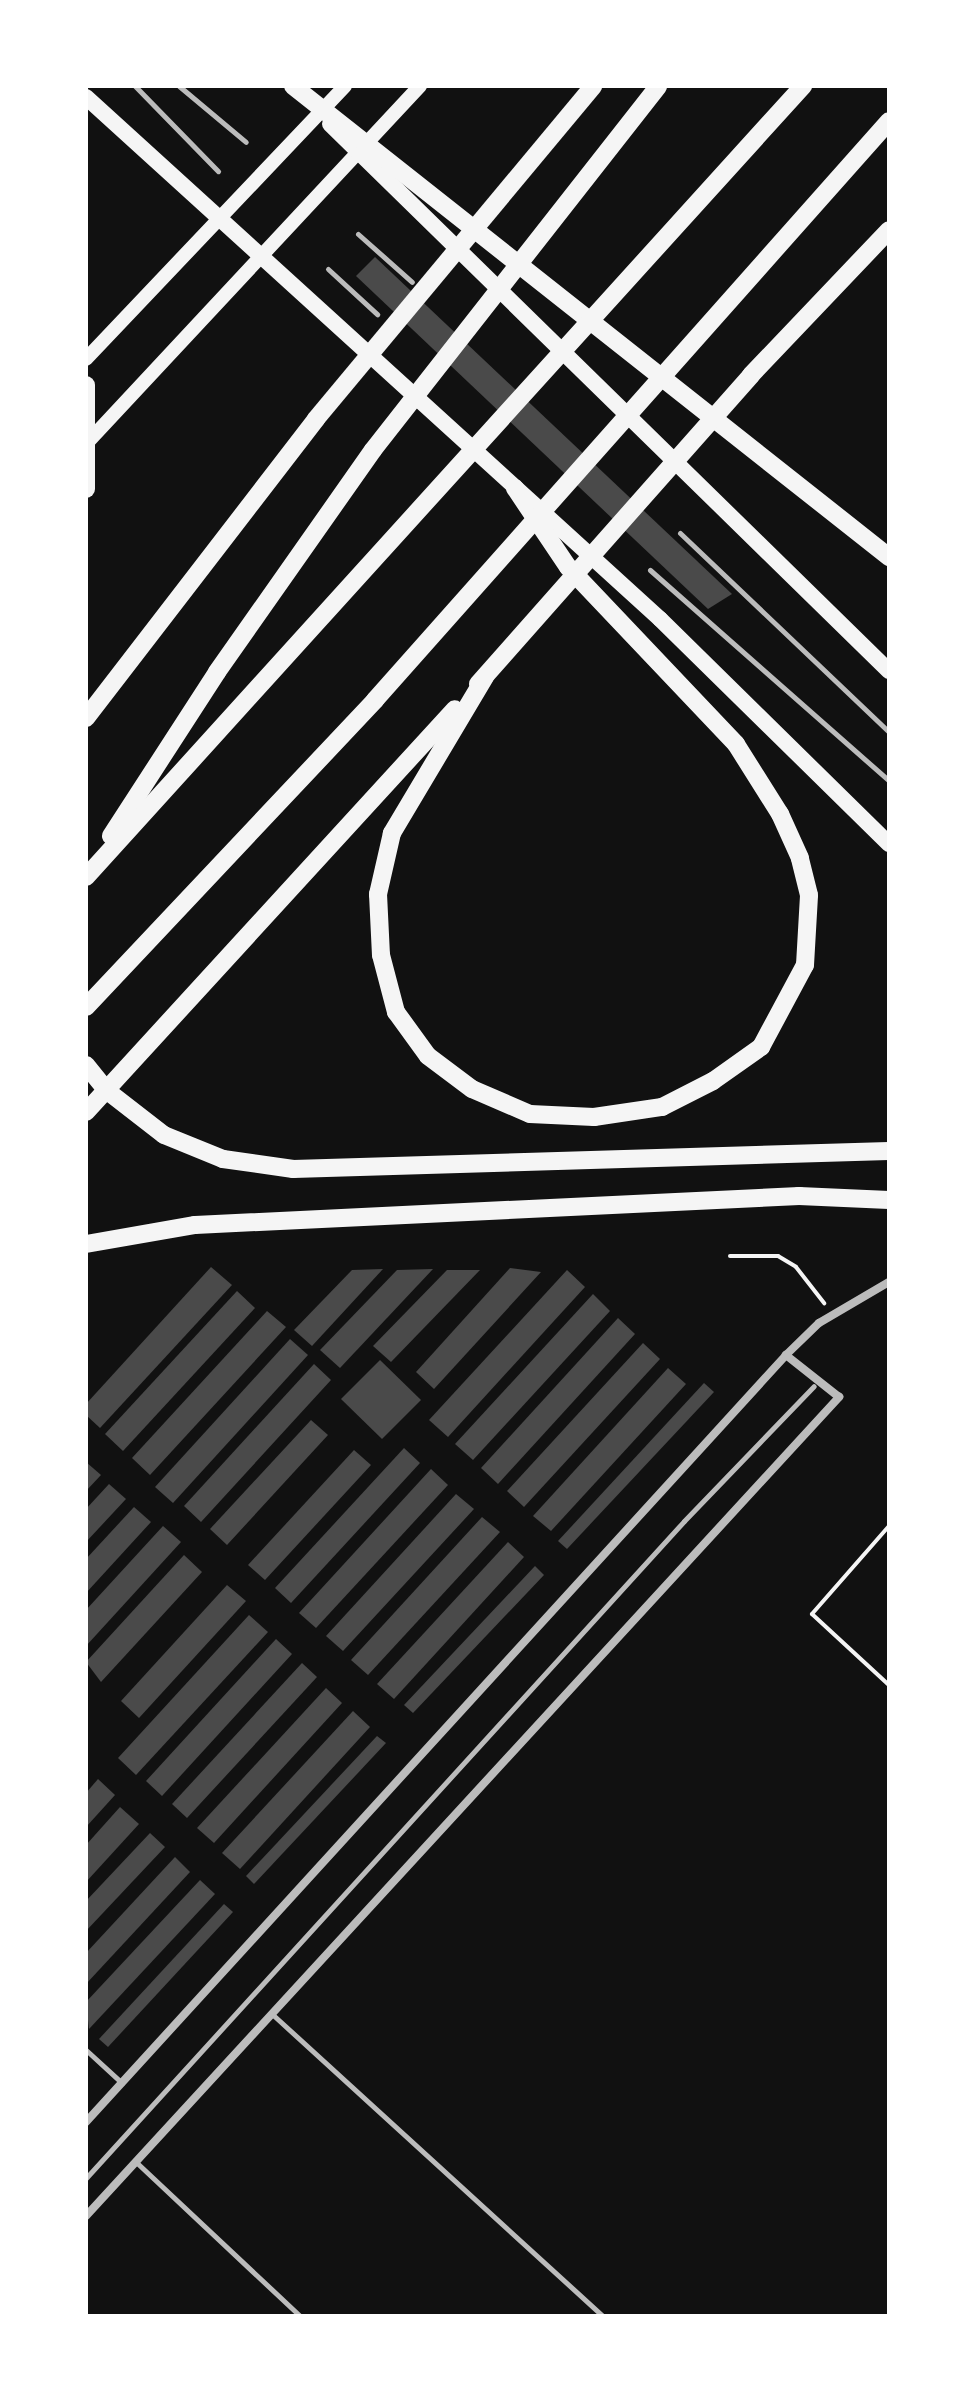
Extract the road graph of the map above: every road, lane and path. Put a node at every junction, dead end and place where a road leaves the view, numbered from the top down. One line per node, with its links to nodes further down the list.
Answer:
1 (135, 86): 12 (lane)
2 (179, 86): 11 (lane)
3 (292, 86): 28 (highway); 30 (main road)
4 (345, 86): 20 (main road)
5 (420, 86): 23 (main road)
6 (593, 86): 32 (highway)
7 (658, 86): 36 (highway)
8 (803, 86): 36 (highway)
9 (86, 97): 25 (main road)
10 (889, 121): 37 (highway)
11 (246, 142)
12 (218, 171)
13 (889, 230): 17 (highway)
14 (358, 234): 18 (lane)
15 (889, 243): 17 (highway)
16 (328, 269): 19 (lane)
17 (839, 281): 31 (highway)
18 (412, 282)
19 (377, 314)
20 (86, 359)
21 (86, 385): 26 (highway)
22 (86, 399): 23 (street)
23 (108, 420): 24 (main road)
24 (86, 444)
25 (515, 488): 31 (highway); 35 (main road)
26 (86, 489)
27 (680, 533): 33 (lane)
28 (889, 557)
29 (650, 570): 34 (lane)
30 (889, 671)
31 (485, 677): 39 (highway)
32 (86, 718)
33 (889, 732)
34 (889, 781)
35 (889, 844)
36 (86, 876)
37 (86, 1007)
38 (86, 1065): 40 (highway)
39 (86, 1112)
40 (889, 1151)
41 (889, 1200): 42 (highway)
42 (86, 1244)
43 (730, 1256): 45 (path)
44 (889, 1282): 45 (street)
45 (832, 1315): 46 (street)
46 (786, 1355): 50 (street); 52 (street)
47 (814, 1386): 55 (lane)
48 (889, 1526): 49 (path)
49 (889, 1685)
50 (272, 2014): 54 (street); 58 (lane)
51 (86, 2050): 52 (lane)
52 (122, 2083): 53 (street)
53 (86, 2122)
54 (136, 2162): 56 (street); 57 (lane)
55 (86, 2178)
56 (86, 2216)
57 (300, 2316)
58 (603, 2316)

